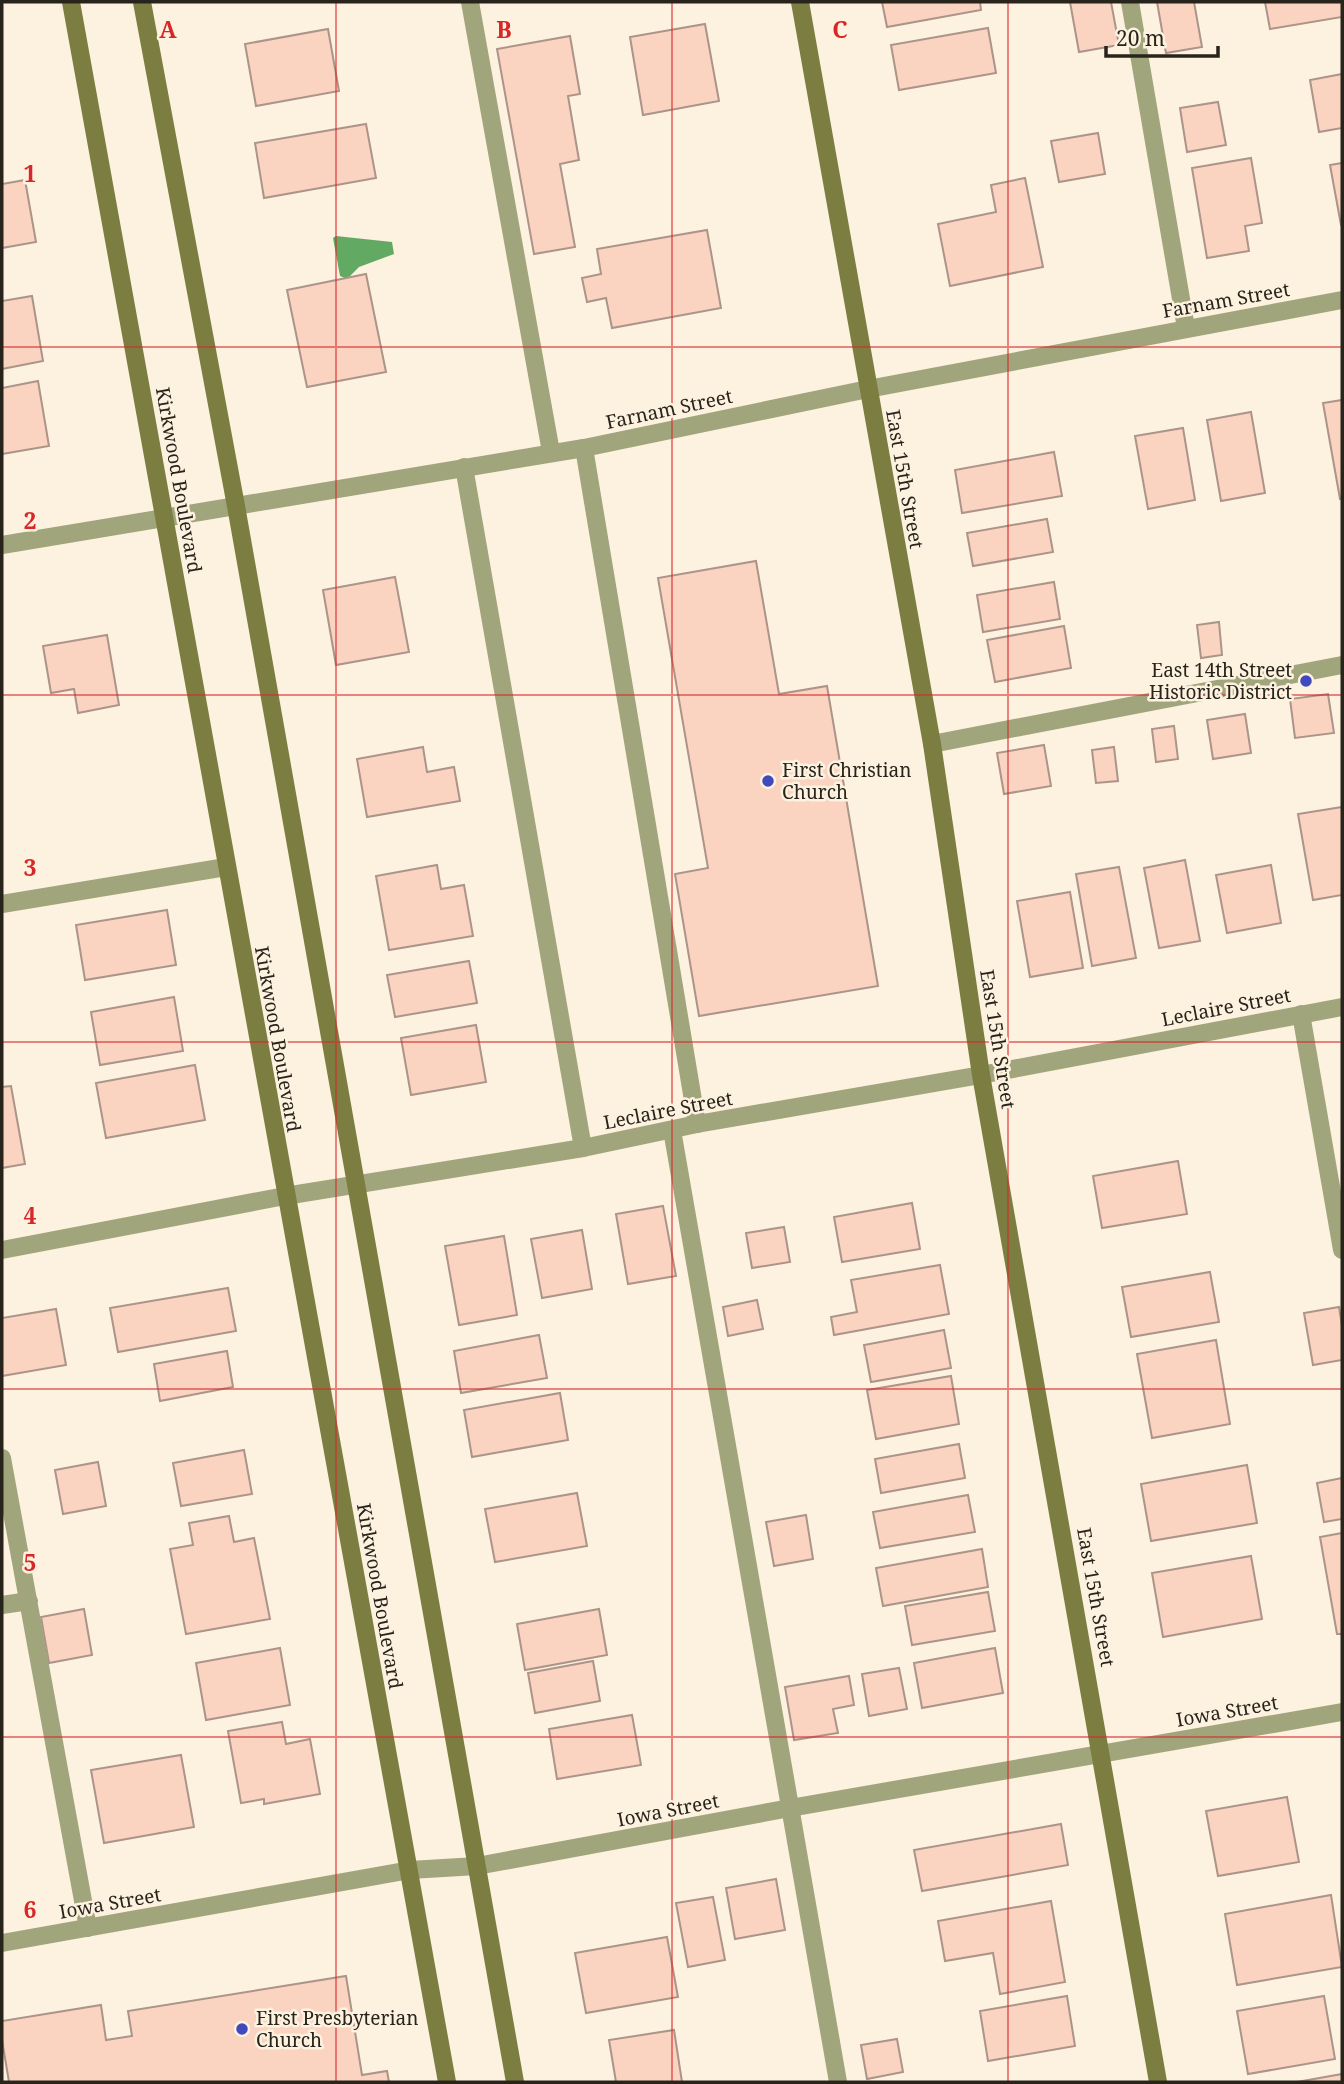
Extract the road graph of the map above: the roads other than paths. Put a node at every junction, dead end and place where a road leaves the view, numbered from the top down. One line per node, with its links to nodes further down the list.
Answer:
1 (71, 2): 13 (street, Kirkwood Boulevard)
2 (142, 2): 12 (street)
3 (470, 2): 10 (street)
4 (800, 2): 8 (street, East 15th Street)
5 (1130, 2): 7 (street)
6 (1342, 300): 7 (street, Farnam Street)
7 (1186, 328): 8 (street, Farnam Street)
8 (868, 389): 9 (street, Farnam Street); 16 (street, East 15th Street)
9 (584, 447): 10 (street, Farnam Street); 22 (street)
10 (551, 453): 11 (street, Farnam Street)
11 (464, 467): 12 (street, Farnam Street); 24 (street)
12 (236, 506): 13 (street, Farnam Street); 25 (street)
13 (164, 518): 14 (street, Farnam Street); 17 (street, Kirkwood Boulevard)
14 (2, 545)
15 (1342, 665): 16 (street)
16 (932, 744): 21 (street, East 15th Street)
17 (226, 867): 18 (street); 26 (street, Kirkwood Boulevard)
18 (2, 904)
19 (1342, 1007): 20 (street, Leclaire Street)
20 (1301, 1014): 21 (street, Leclaire Street); 28 (street)
21 (981, 1075): 22 (street, Leclaire Street); 33 (street, East 15th Street)
22 (697, 1124): 23 (street, Leclaire Street)
23 (671, 1129): 24 (street, Leclaire Street); 34 (street)
24 (583, 1148): 25 (street, Leclaire Street)
25 (357, 1184): 26 (street, Leclaire Street); 35 (street)
26 (285, 1196): 27 (street, Leclaire Street); 36 (street, Kirkwood Boulevard)
27 (2, 1250)
28 (1342, 1250)
29 (2, 1458): 30 (street)
30 (29, 1601): 31 (street); 37 (street)
31 (2, 1605)
32 (1342, 1712): 33 (street, Iowa Street)
33 (1102, 1753): 34 (street, Iowa Street); 42 (street, East 15th Street)
34 (790, 1808): 35 (street, Iowa Street); 41 (street)
35 (477, 1866): 36 (street, Iowa Street); 40 (street)
36 (410, 1870): 37 (street, Iowa Street); 39 (street, Kirkwood Boulevard)
37 (88, 1928): 38 (street, Iowa Street)
38 (2, 1943)
39 (447, 2082)
40 (515, 2082)
41 (838, 2082)
42 (1158, 2082)

